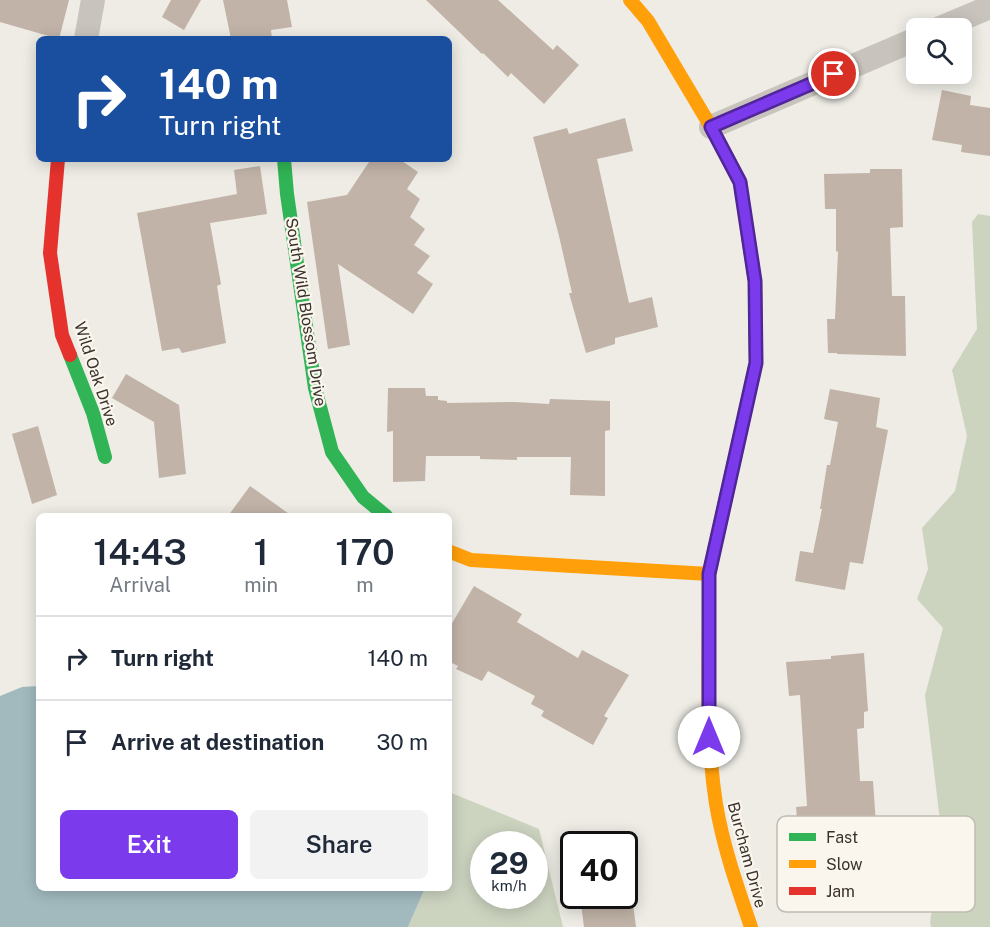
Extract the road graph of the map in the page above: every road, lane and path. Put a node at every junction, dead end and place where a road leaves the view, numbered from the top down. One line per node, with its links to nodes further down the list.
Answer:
1 (93, 0): 5 (street)
2 (630, 0): 7 (street, Burcham Drive)
3 (990, 7): 4 (street)
4 (964, 18)
5 (87, 36)
6 (906, 43): 7 (street)
7 (711, 127): 13 (street, Burcham Drive)
8 (58, 162): 10 (street, Wild Oak Drive)
9 (284, 162): 11 (street, South Wild Blossom Drive)
10 (105, 457)
11 (382, 513)
12 (452, 553): 13 (street)
13 (709, 574): 14 (street, Burcham Drive)
14 (751, 927)

